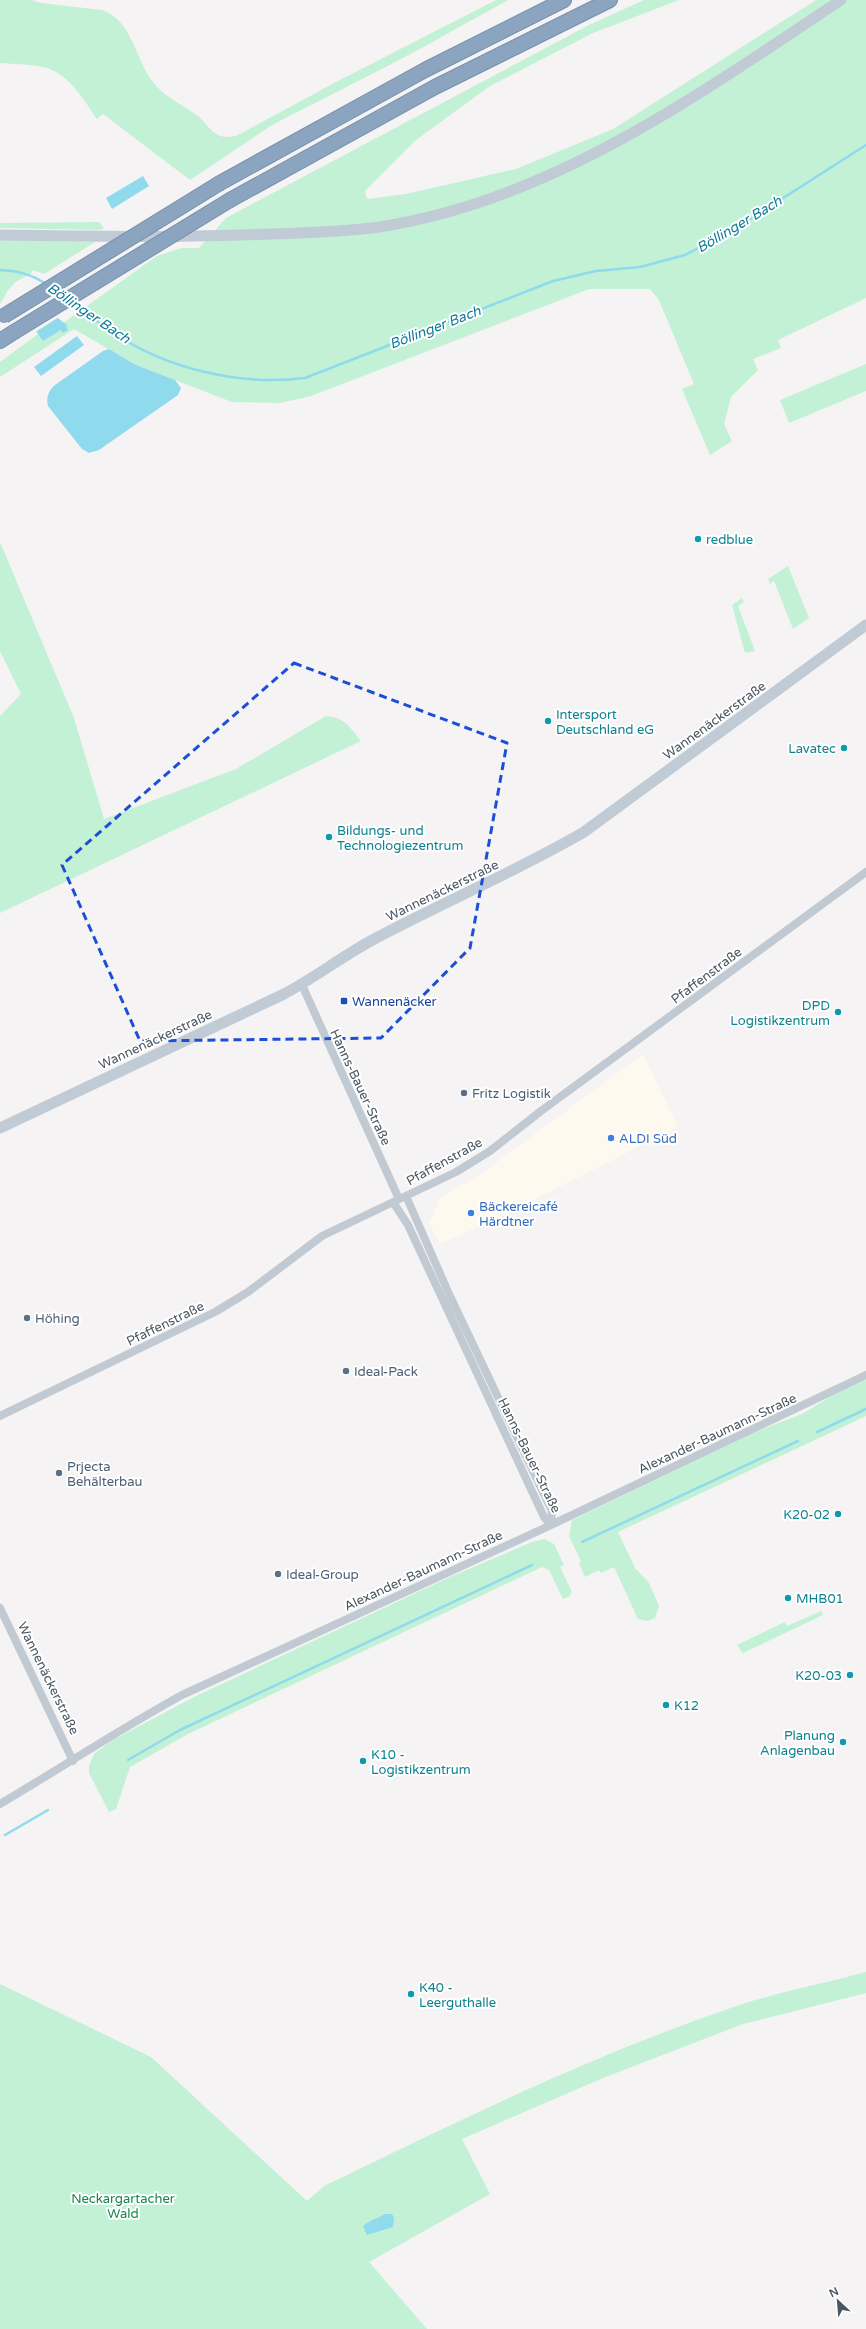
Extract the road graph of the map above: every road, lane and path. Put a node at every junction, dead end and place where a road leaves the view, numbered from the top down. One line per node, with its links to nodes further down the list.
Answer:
1 (564, 0): 5 (highway, bridge)
2 (610, 0): 6 (highway, bridge)
3 (841, 0): 4 (street)
4 (0, 235)
5 (2, 317)
6 (0, 341)
7 (866, 625): 9 (street, Wannenäckerstraße)
8 (866, 872): 11 (street, Pfaffenstraße)
9 (302, 985): 10 (street, Wannenäckerstraße); 11 (street, Hanns-Bauer-Straße)
10 (0, 1128)
11 (400, 1199): 12 (street, Hanns-Bauer-Straße); 12 (street, Hanns-Bauer-Straße); 14 (street, Pfaffenstraße)
12 (445, 1296): 15 (street, Hanns-Bauer-Straße)
13 (866, 1376): 15 (street, Alexander-Baumann-Straße)
14 (0, 1416)
15 (551, 1525): 17 (street, Alexander-Baumann-Straße)
16 (0, 1608): 17 (street, Wannenäckerstraße)
17 (73, 1761): 18 (street, Alexander-Baumann-Straße)
18 (0, 1804)

